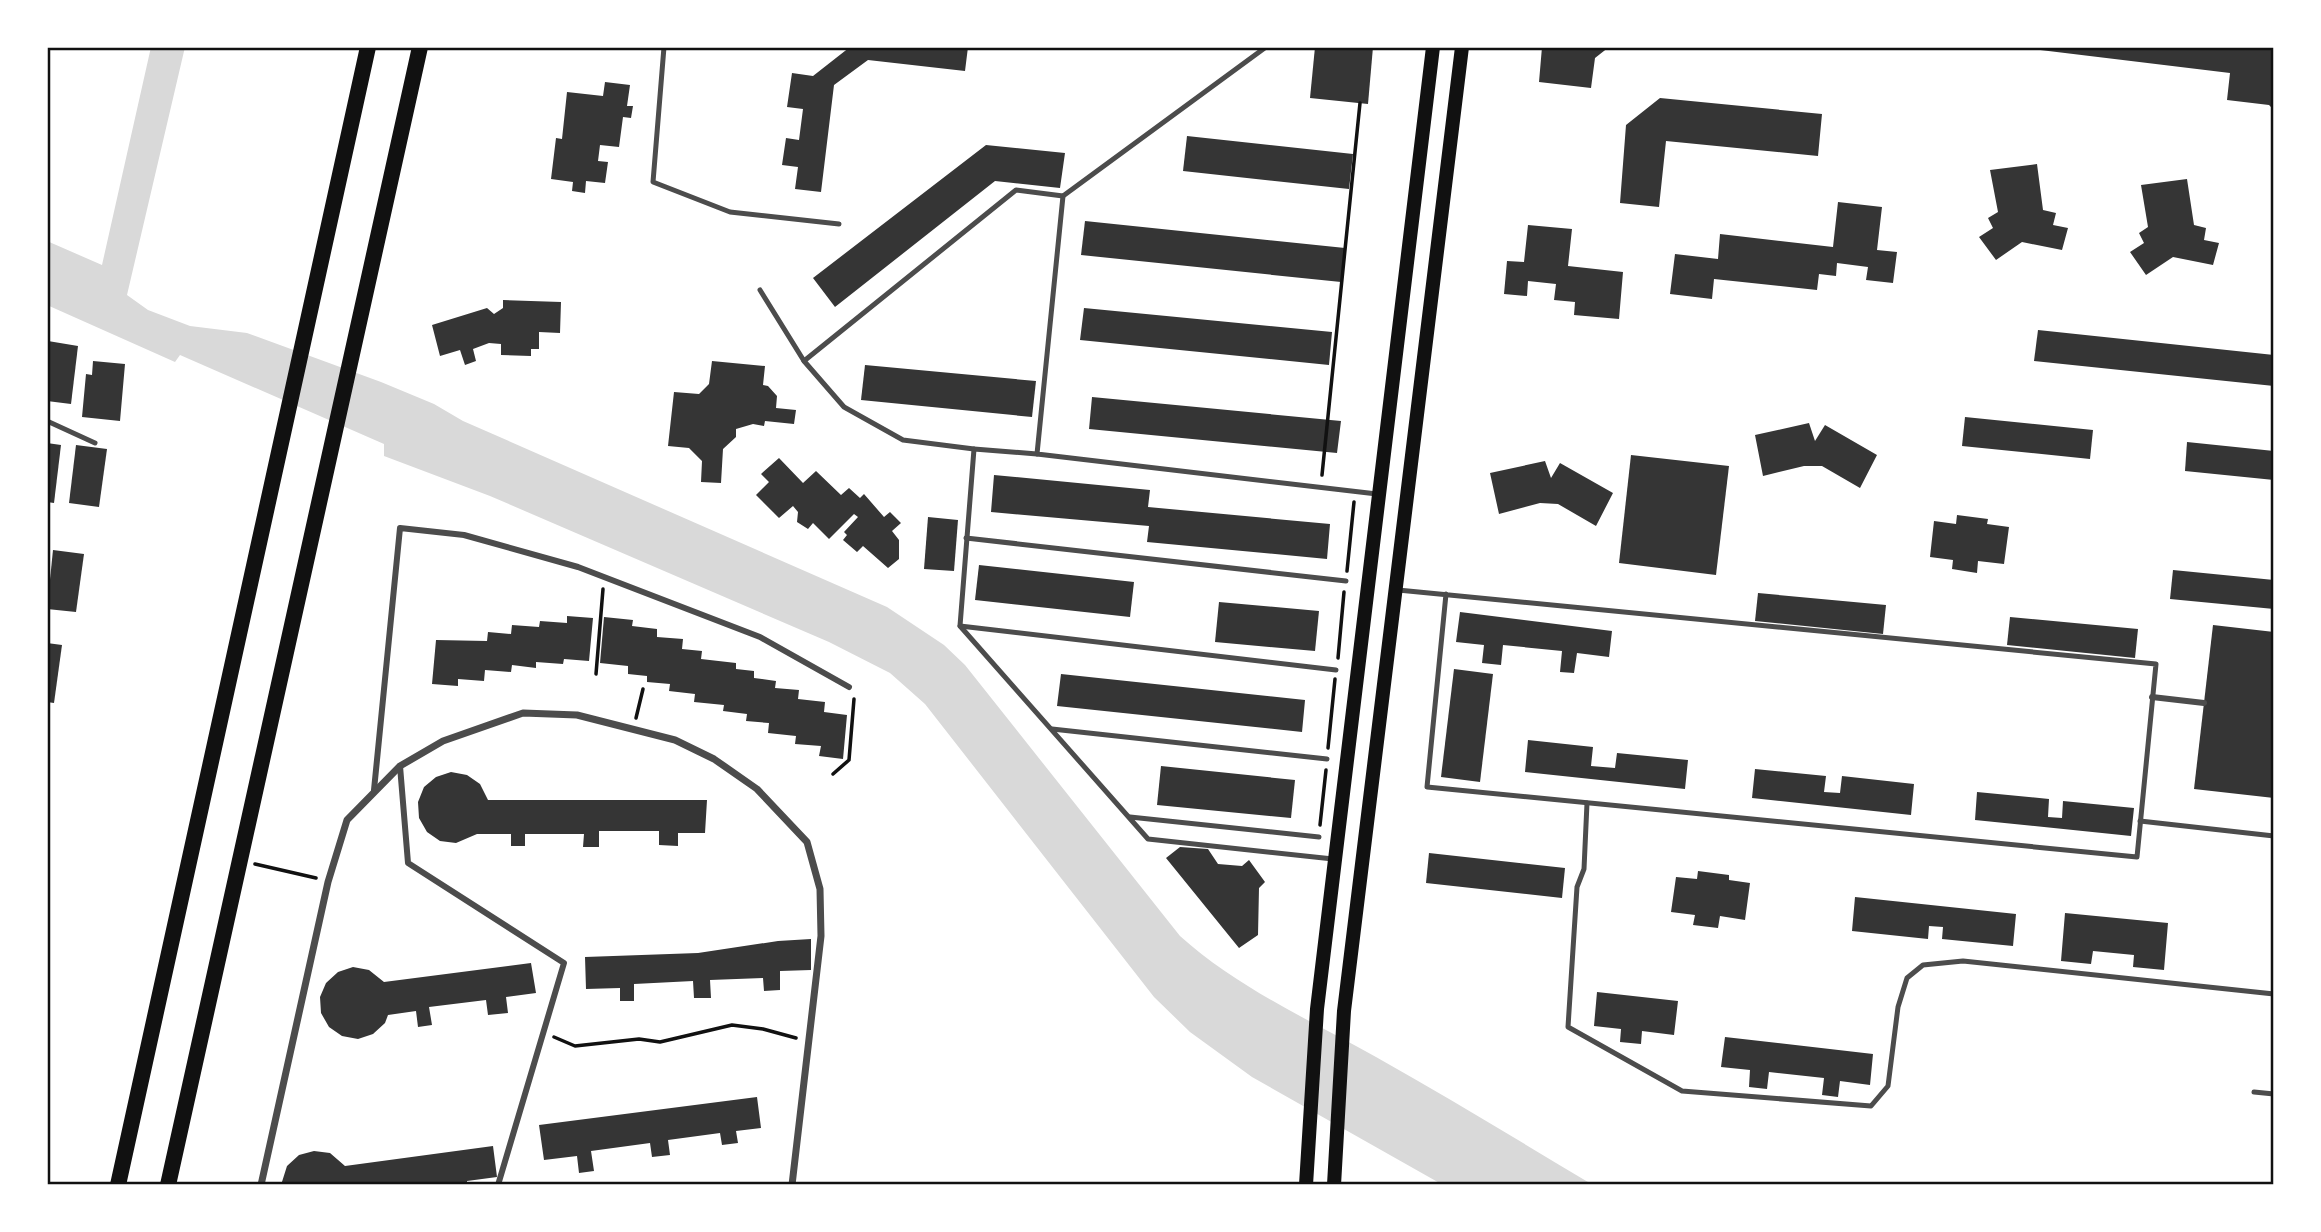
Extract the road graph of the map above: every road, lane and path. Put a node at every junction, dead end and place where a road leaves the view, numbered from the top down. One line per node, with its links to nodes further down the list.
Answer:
1 (368, 47): 50 (main road)
2 (420, 47): 42 (main road)
3 (664, 47): 9 (lane)
4 (1266, 47): 8 (lane)
5 (1433, 47): 17 (main road)
6 (1462, 47): 21 (main road)
7 (1360, 103): 16 (path)
8 (1063, 196): 11 (lane); 15 (lane)
9 (839, 224)
10 (760, 290): 11 (lane)
11 (804, 361): 14 (lane)
12 (47, 421): 13 (lane)
13 (96, 443)
14 (974, 449): 15 (lane); 18 (lane)
15 (1037, 454): 16 (lane)
16 (1321, 487): 17 (lane)
17 (1380, 494): 41 (main road)
18 (966, 538): 20 (lane); 23 (lane)
19 (604, 576): 25 (path); 26 (street); 35 (street)
20 (1346, 581)
21 (1395, 589): 22 (lane); 56 (main road)
22 (1446, 594): 28 (lane); 36 (lane)
23 (960, 626): 24 (lane); 31 (lane)
24 (1336, 670)
25 (596, 674)
26 (849, 687): 34 (path)
27 (643, 690): 30 (path)
28 (2152, 698): 29 (street); 38 (lane)
29 (2204, 703)
30 (633, 727): 33 (street); 47 (street)
31 (1052, 729): 32 (lane); 37 (lane)
32 (1327, 759)
33 (400, 766): 35 (street); 46 (street)
34 (833, 774)
35 (373, 790): 43 (street)
36 (1587, 803): 38 (lane); 45 (lane)
37 (1130, 817): 40 (lane); 41 (lane)
38 (2140, 821): 39 (lane)
39 (2274, 836)
40 (1319, 838)
41 (1335, 859): 55 (main road)
42 (240, 860): 43 (path); 51 (main road)
43 (328, 882): 52 (street)
44 (2274, 985): 45 (lane)
45 (2273, 994)
46 (544, 1032): 47 (path); 53 (street)
47 (808, 1042): 54 (street)
48 (2254, 1092): 49 (lane)
49 (2274, 1094)
50 (118, 1185)
51 (168, 1185)
52 (261, 1185)
53 (498, 1185)
54 (792, 1185)
55 (1307, 1185)
56 (1334, 1185)

